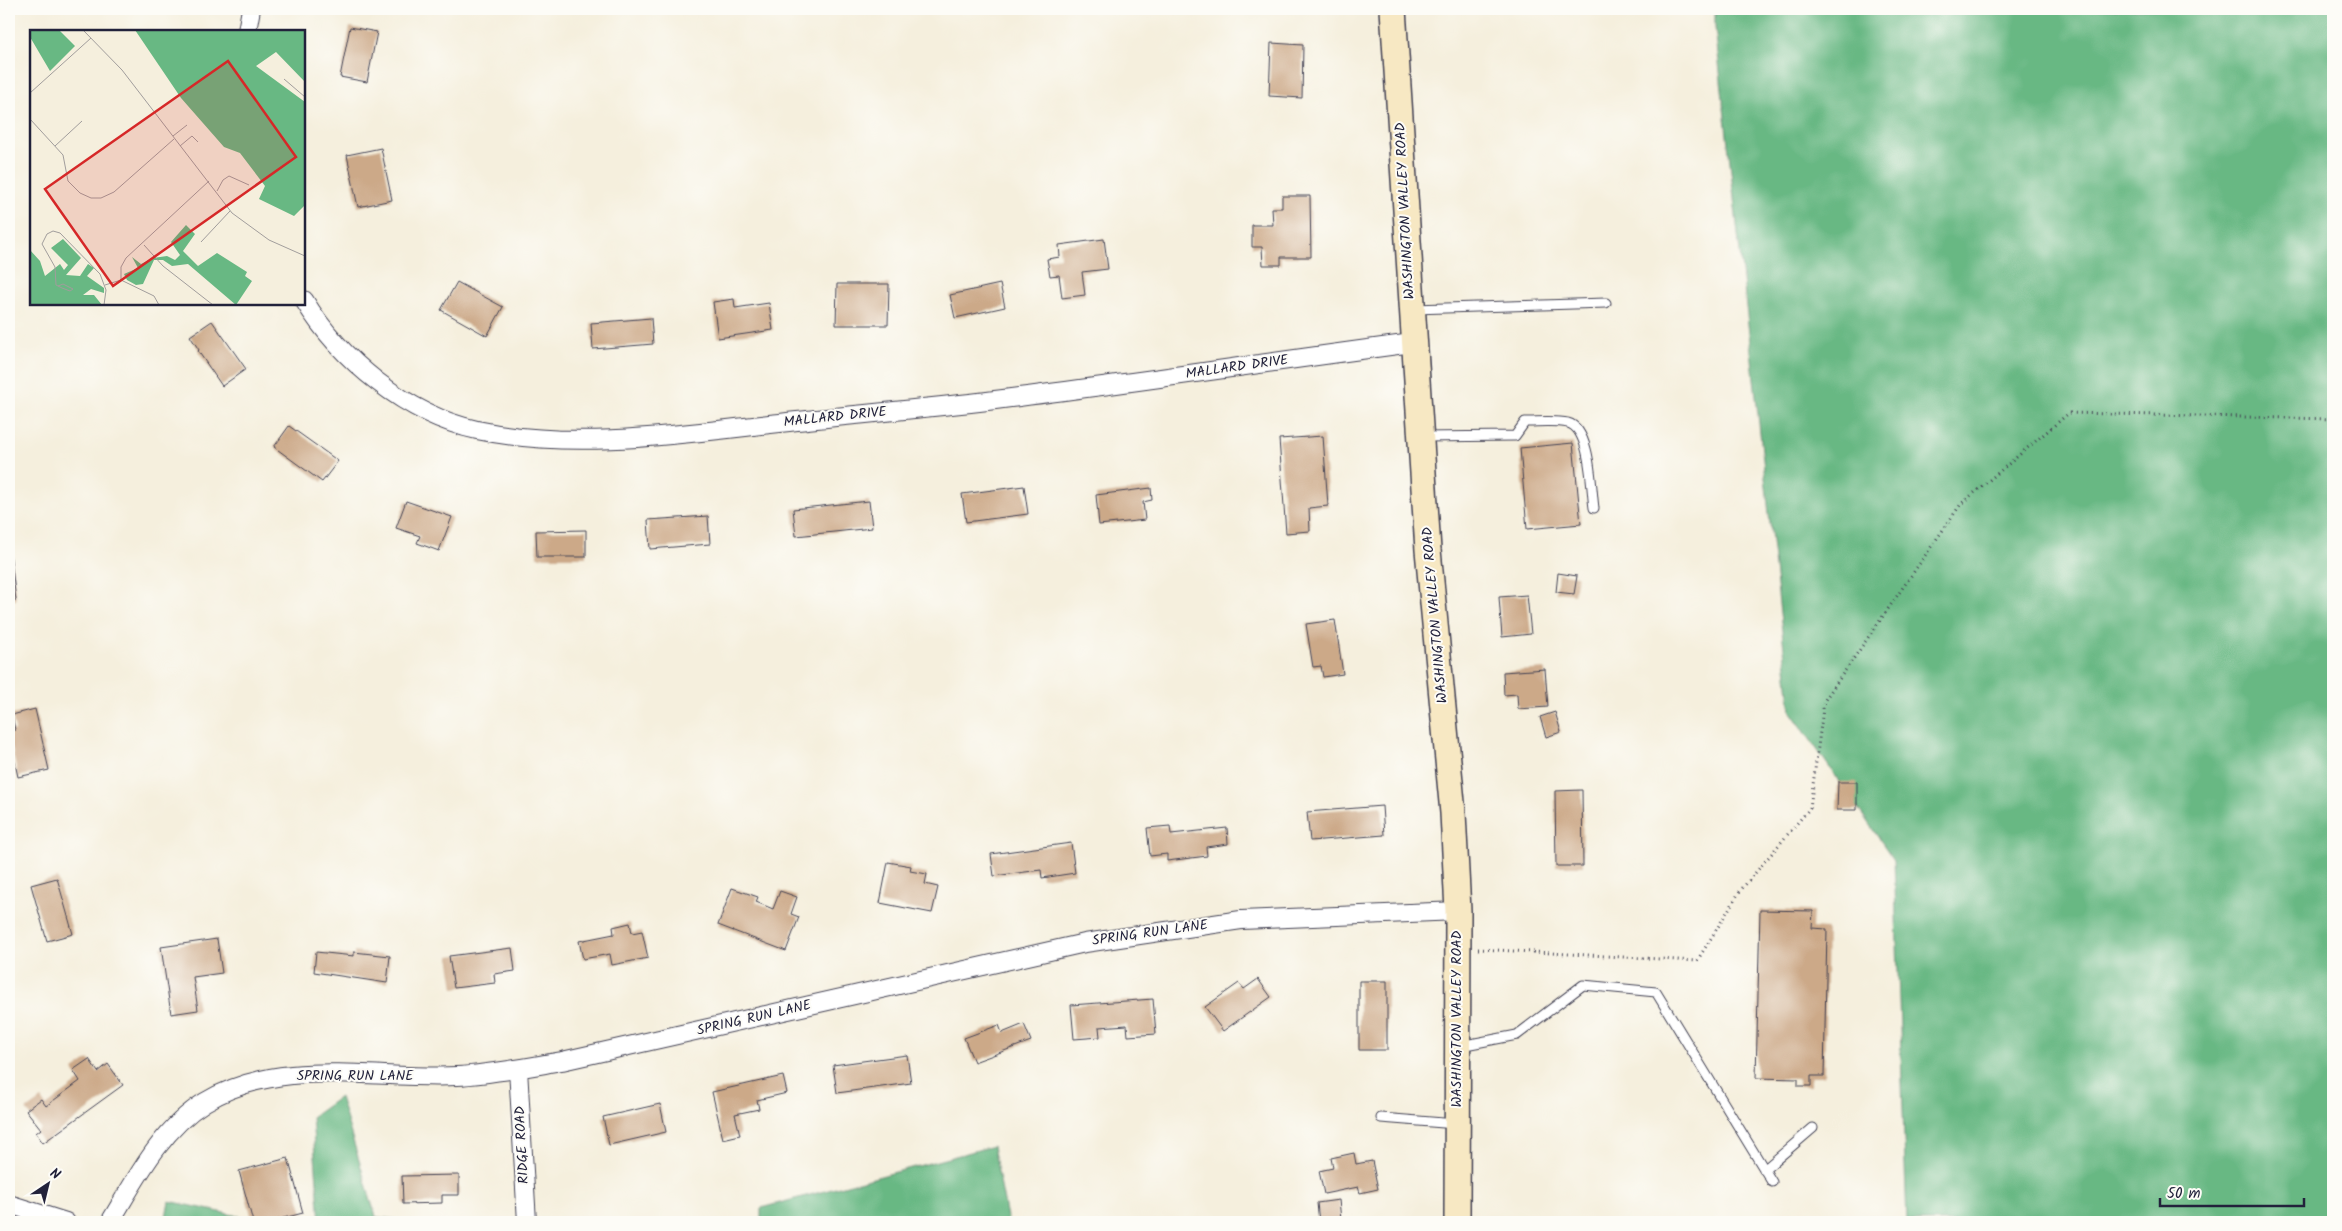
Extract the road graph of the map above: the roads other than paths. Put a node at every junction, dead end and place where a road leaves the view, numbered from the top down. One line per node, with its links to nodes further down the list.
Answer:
1 (251, 9): 3 (street)
2 (1393, 9): 6 (street, WASHINGTON VALLEY ROAD)
3 (247, 30)
4 (305, 301): 7 (street, MALLARD DRIVE)
5 (1606, 303): 6 (lane)
6 (1411, 310): 7 (street, WASHINGTON VALLEY ROAD)
7 (1413, 343): 8 (street, WASHINGTON VALLEY ROAD)
8 (1420, 437): 9 (lane); 10 (street, WASHINGTON VALLEY ROAD)
9 (1594, 508)
10 (1458, 911): 11 (street, WASHINGTON VALLEY ROAD); 12 (street, SPRING RUN LANE)
11 (1457, 1047): 14 (street, WASHINGTON VALLEY ROAD); 16 (lane)
12 (518, 1068): 20 (street, SPRING RUN LANE); 21 (street, RIDGE ROAD)
13 (1381, 1118): 14 (lane)
14 (1457, 1124): 22 (street, WASHINGTON VALLEY ROAD)
15 (1813, 1128): 16 (lane)
16 (1764, 1170): 17 (lane)
17 (1772, 1182)
18 (9, 1204): 19 (street)
19 (66, 1222)
20 (110, 1222)
21 (527, 1222)
22 (1457, 1222)

